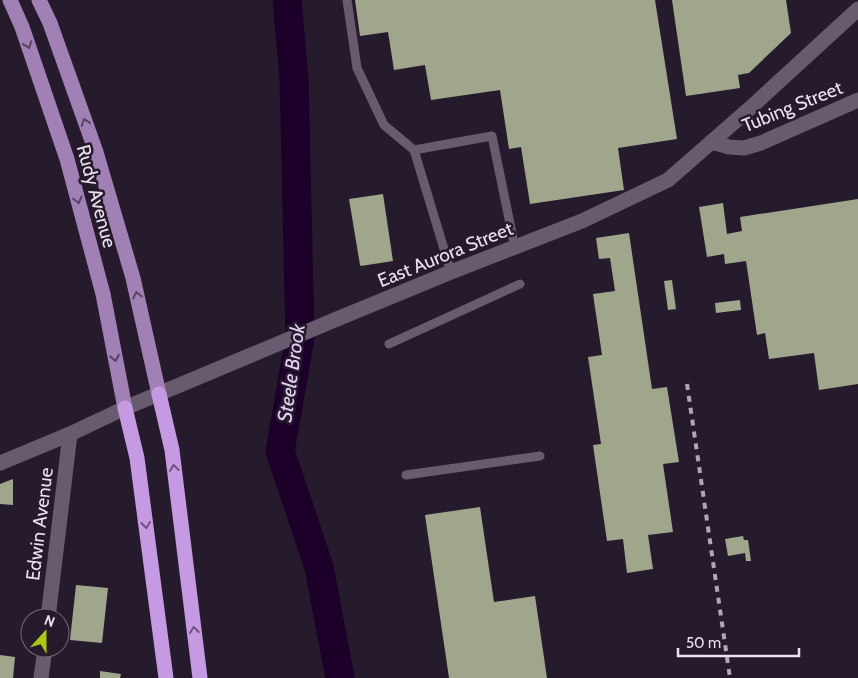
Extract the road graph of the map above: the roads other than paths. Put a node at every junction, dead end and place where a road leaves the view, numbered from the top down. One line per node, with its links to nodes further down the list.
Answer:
1 (10, 0): 13 (main road, Rudy Avenue, one-way to 13)
2 (39, 0): 12 (main road, Rudy Avenue, one-way to 2)
3 (347, 0): 7 (lane)
4 (858, 9): 6 (main road, East Aurora Street)
5 (858, 100): 6 (main road, Tubing Street)
6 (711, 142): 8 (main road, East Aurora Street)
7 (414, 150): 8 (lane); 9 (lane)
8 (515, 248): 9 (main road, East Aurora Street)
9 (451, 272): 12 (main road, East Aurora Street)
10 (520, 284): 11 (lane)
11 (389, 344)
12 (159, 394): 13 (main road, East Aurora Street); 22 (highway, one-way to 12)
13 (125, 408): 14 (main road, East Aurora Street); 21 (highway, one-way to 21)
14 (70, 434): 16 (main road, East Aurora Street); 18 (main road, Edwin Avenue)
15 (540, 456): 17 (lane)
16 (0, 463)
17 (406, 475)
18 (49, 608)
19 (44, 658): 20 (main road)
20 (41, 678)
21 (166, 678)
22 (200, 678)

